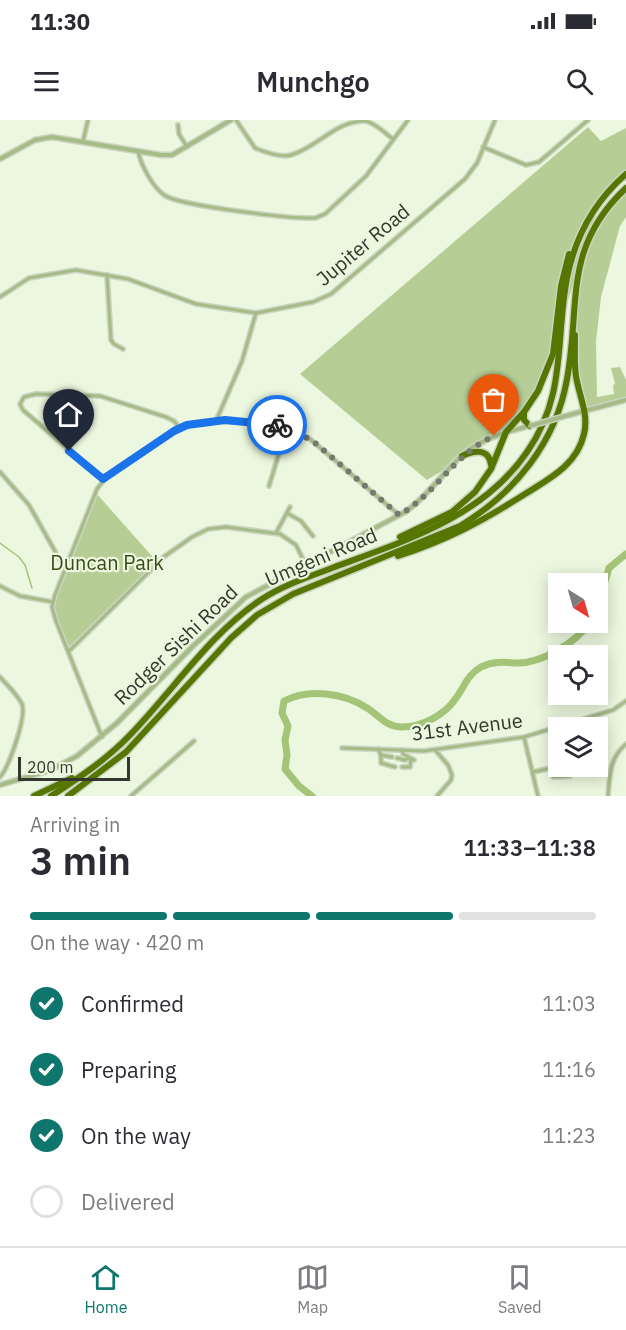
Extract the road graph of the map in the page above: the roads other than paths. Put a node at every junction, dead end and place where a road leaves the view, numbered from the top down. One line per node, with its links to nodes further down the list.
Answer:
1 (88, 120): 8 (street)
2 (233, 120): 7 (street); 9 (street)
3 (408, 120): 7 (street)
4 (495, 120): 10 (street, Jupiter Road)
5 (588, 120): 10 (street)
6 (178, 125): 9 (street)
7 (393, 139): 11 (street)
8 (83, 141): 11 (street); 12 (street)
9 (187, 147): 11 (street)
10 (483, 147): 19 (street, Jupiter Road)
11 (138, 151)
12 (0, 159)
13 (626, 174): 15 (highway, Umgeni Road)
14 (626, 188): 16 (highway, Umgeni Road)
15 (601, 200): 23 (highway); 42 (highway, Umgeni Road)
16 (579, 267): 22 (highway); 39 (highway, Umgeni Road)
17 (107, 275): 18 (street, Jupiter Road); 19 (street, Jupiter Road); 20 (street)
18 (0, 297)
19 (256, 313): 24 (street)
20 (123, 348)
21 (626, 400): 22 (street, Rodger Sishi Road)
22 (585, 410): 25 (street, Rodger Sishi Road, bridge); 39 (highway)
23 (524, 412): 25 (highway); 28 (highway)
24 (216, 421): 26 (street); 27 (street)
25 (530, 426): 28 (street, Rodger Sishi Road)
26 (287, 427): 33 (street); 36 (street)
27 (180, 428): 32 (street); 32 (street)
28 (506, 432): 29 (street, Rodger Sishi Road); 30 (highway)
29 (462, 456): 30 (highway); 36 (street, Rodger Sishi Road)
30 (491, 469): 42 (highway)
31 (0, 472): 41 (street)
32 (103, 479): 41 (street)
33 (268, 486)
34 (290, 507): 35 (street)
35 (287, 513): 37 (street); 38 (street)
36 (399, 515): 40 (street, Rodger Sishi Road)
37 (276, 533): 40 (street); 45 (street)
38 (313, 536)
39 (369, 564): 68 (highway, Umgeni Road)
40 (306, 565): 48 (street, Rodger Sishi Road)
41 (66, 567): 44 (street)
42 (334, 567): 63 (highway, Umgeni Road)
43 (0, 586): 44 (street)
44 (53, 602): 45 (street)
45 (69, 651): 48 (street)
46 (0, 677): 65 (street)
47 (626, 701): 49 (street, 31st Avenue)
48 (102, 737): 65 (street, Rodger Sishi Road)
49 (524, 737): 55 (street, 31st Avenue); 64 (street)
50 (194, 741): 69 (street)
51 (626, 744): 72 (street)
52 (342, 748): 53 (street, 31st Avenue)
53 (378, 749): 54 (street, 31st Avenue); 56 (street)
54 (402, 750): 55 (street, 31st Avenue); 59 (street)
55 (435, 750): 70 (street)
56 (381, 755): 57 (street); 60 (street)
57 (392, 757)
58 (397, 758): 59 (street)
59 (411, 759): 61 (street)
60 (395, 766)
61 (402, 767)
62 (548, 769): 64 (street)
63 (89, 770): 66 (highway); 67 (highway, Umgeni Road)
64 (533, 772): 71 (street)
65 (0, 782)
66 (34, 796)
67 (51, 796)
68 (68, 796)
69 (130, 796)
70 (437, 796)
71 (538, 796)
72 (608, 796)

